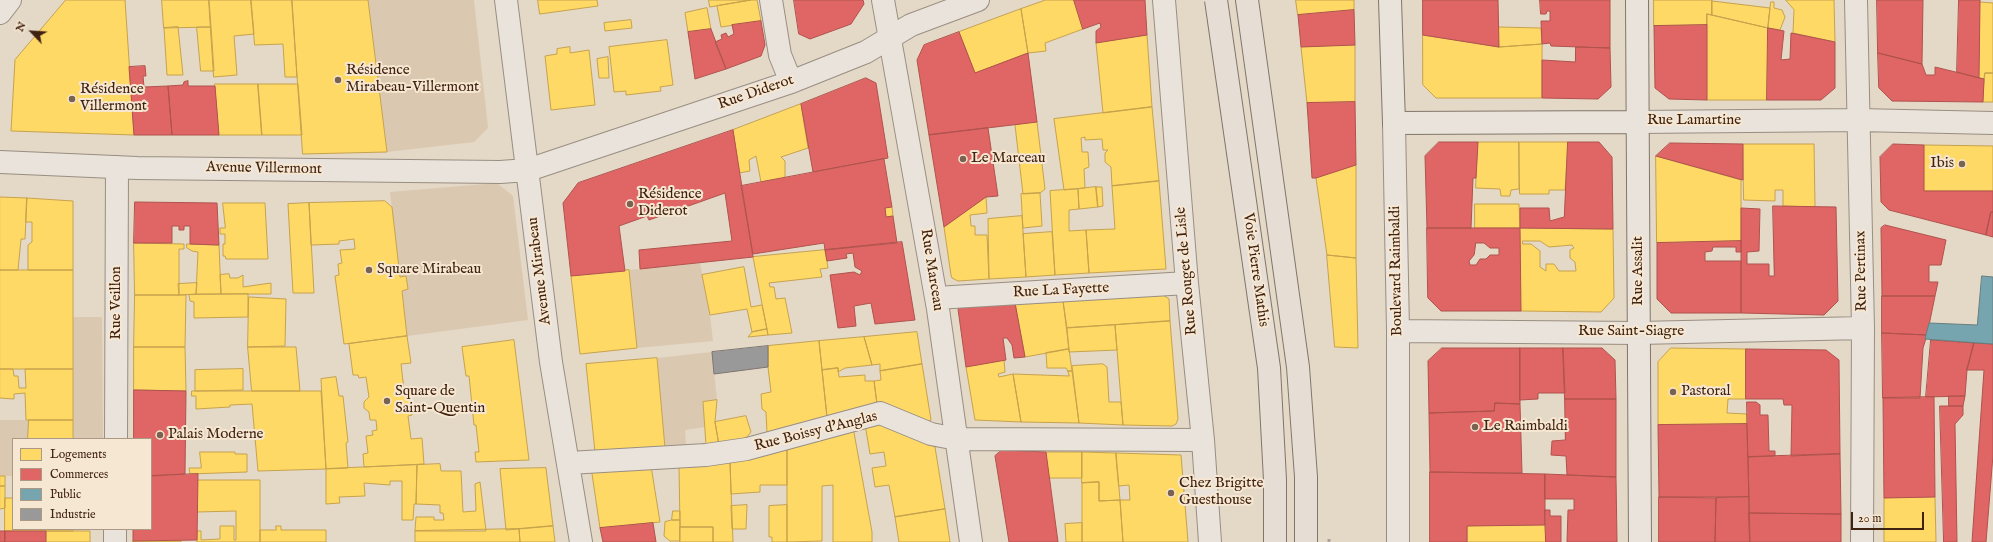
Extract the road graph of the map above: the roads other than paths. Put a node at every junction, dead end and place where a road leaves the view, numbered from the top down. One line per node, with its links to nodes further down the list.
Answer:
1 (10, 0): 12 (street)
2 (506, 0): 21 (street, Avenue Mirabeau)
3 (771, 0): 14 (street)
4 (883, 0): 13 (street, Rue Marceau)
5 (978, 0): 13 (street, Rue Diderot)
6 (1164, 0): 22 (street, Rue Rouget de Lisle)
7 (1216, 0): 36 (highway, Voie Pierre Mathis, bridge)
8 (1248, 0): 37 (highway, Voie Pierre Mathis)
9 (1390, 0): 17 (street, Boulevard Raimbaldi)
10 (1637, 0): 16 (street, Rue Assalit)
11 (1856, 0): 15 (street, Rue Pertinax)
12 (0, 13)
13 (890, 37): 14 (street, Rue Diderot); 23 (street, Rue Marceau)
14 (791, 82): 21 (street, Rue Diderot)
15 (1859, 120): 16 (street, Rue Lamartine); 18 (street, Rue Lamartine); 24 (street, Rue Pertinax)
16 (1638, 122): 17 (street, Rue Lamartine); 26 (street, Rue Assalit)
17 (1394, 123): 25 (street, Boulevard Raimbaldi)
18 (1993, 123)
19 (0, 162): 20 (street, Avenue Villermont)
20 (117, 167): 21 (street, Avenue Villermont); 27 (street, Rue Veillon)
21 (528, 170): 30 (street, Avenue Mirabeau)
22 (1187, 283): 23 (street, Rue La Fayette); 29 (street, Rue Rouget de Lisle)
23 (936, 298): 28 (street, Rue Marceau)
24 (1863, 328): 26 (street, Rue Saint-Siagre); 40 (street, Rue Pertinax)
25 (1398, 331): 26 (street, Rue Saint-Siagre); 38 (street, Boulevard Raimbaldi)
26 (1639, 333): 39 (street, Rue Assalit)
27 (116, 438)
28 (957, 439): 29 (street, Rue Boissy d'Anglas); 30 (street, Rue Boissy d'Anglas); 34 (street, Rue Marceau)
29 (1203, 440): 35 (street, Rue Rouget de Lisle)
30 (569, 463): 33 (street, Avenue Mirabeau)
31 (115, 530): 32 (street)
32 (115, 542)
33 (581, 542)
34 (971, 542)
35 (1210, 542)
36 (1275, 542)
37 (1306, 542)
38 (1398, 542)
39 (1640, 542)
40 (1862, 542)

